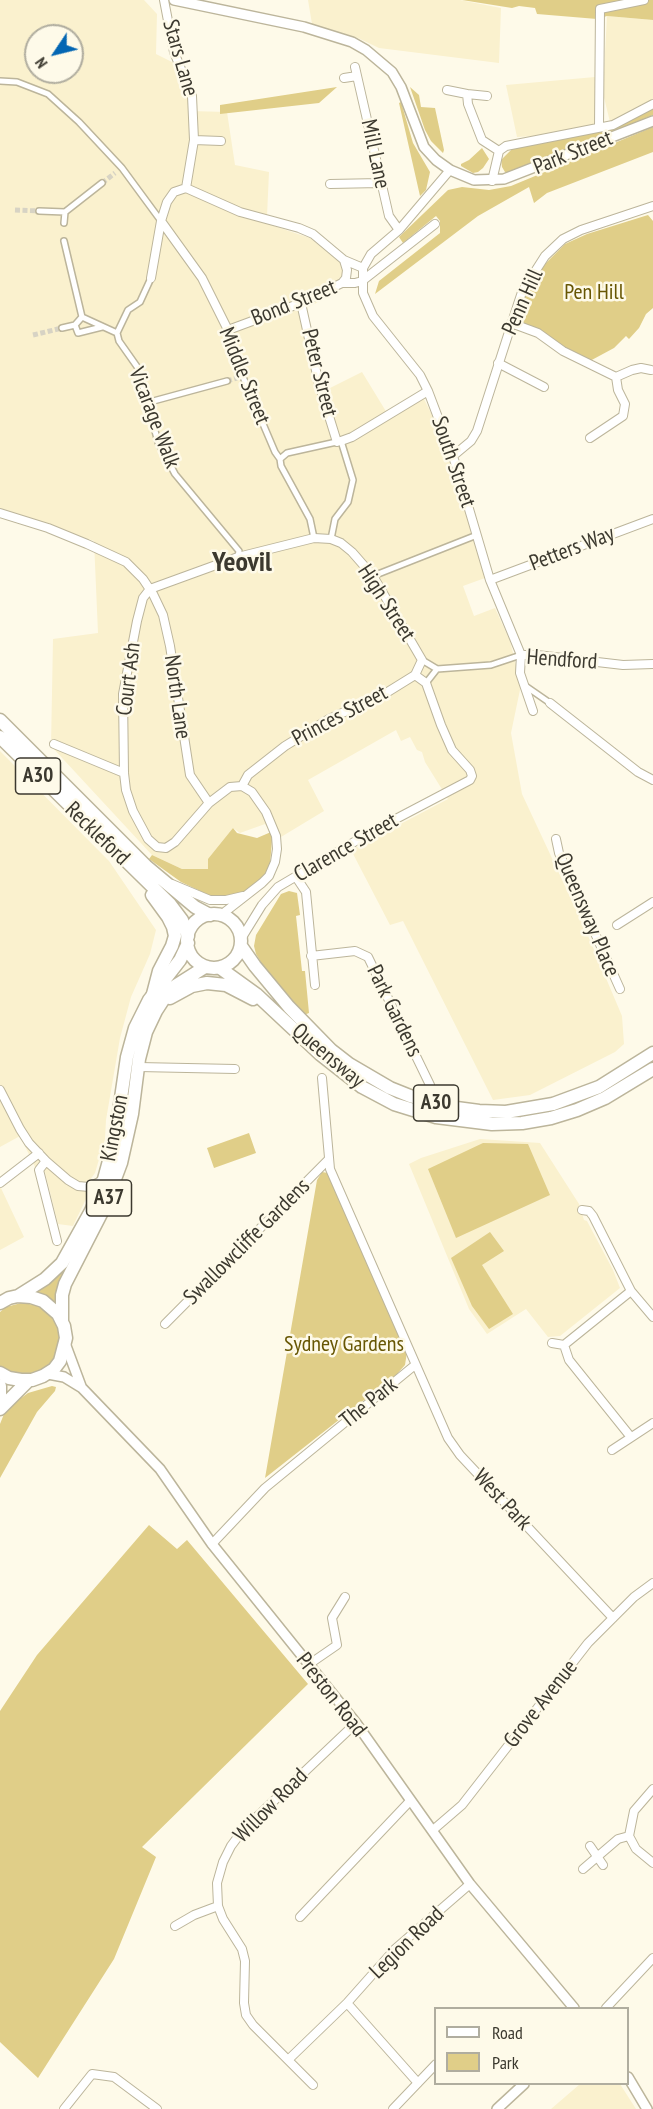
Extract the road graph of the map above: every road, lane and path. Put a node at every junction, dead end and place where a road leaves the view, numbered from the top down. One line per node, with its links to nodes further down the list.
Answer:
1 (164, 0): 14 (street, Stars Lane)
2 (174, 0): 18 (street)
3 (644, 0): 13 (street)
4 (355, 67): 5 (street, Mill Lane)
5 (357, 76): 6 (street); 22 (street, Mill Lane)
6 (344, 78)
7 (0, 81): 17 (street, Middle Street)
8 (447, 90): 9 (street)
9 (467, 94): 10 (street); 16 (street)
10 (488, 96)
11 (653, 104): 13 (street)
12 (653, 121): 20 (street, Park Street)
13 (599, 128): 16 (street)
14 (194, 140): 15 (street); 24 (street, Stars Lane)
15 (221, 141)
16 (499, 151): 20 (street)
17 (122, 168): 19 (street); 28 (street, Middle Street)
18 (450, 170): 20 (street); 31 (street)
19 (115, 173)
20 (492, 181)
21 (102, 183): 27 (street)
22 (380, 183): 23 (street); 31 (street, Mill Lane)
23 (330, 184)
24 (186, 188): 28 (street); 33 (street)
25 (653, 206): 40 (street, Penn Hill)
26 (39, 211): 27 (street)
27 (65, 212): 29 (street)
28 (161, 221): 35 (street); 44 (street, Middle Street)
29 (64, 223)
30 (435, 224): 36 (street)
31 (399, 230): 34 (street)
32 (64, 242): 39 (street)
33 (344, 260): 34 (street); 37 (street)
34 (363, 268): 36 (street)
35 (151, 278): 45 (street)
36 (362, 281): 37 (street, Bond Street); 51 (street, South Street)
37 (342, 283): 38 (street, Bond Street)
38 (301, 303): 44 (street, Bond Street); 54 (street, Peter Street)
39 (82, 317): 41 (street); 42 (street)
40 (511, 322): 46 (street, Penn Hill); 48 (street)
41 (75, 325): 42 (street); 43 (street)
42 (102, 327): 45 (street)
43 (62, 328)
44 (228, 330): 56 (street, Middle Street)
45 (117, 333): 52 (street, Vicarage Walk)
46 (498, 363): 50 (street); 55 (street, Penn Hill)
47 (651, 370): 48 (street)
48 (616, 377): 53 (street)
49 (227, 381): 52 (street)
50 (544, 387)
51 (428, 391): 54 (street); 55 (street, South Street)
52 (146, 403): 62 (street, Vicarage Walk)
53 (590, 438)
54 (339, 442): 56 (street); 61 (street)
55 (453, 456): 59 (street, South Street)
56 (280, 459): 60 (street, Middle Street)
57 (0, 513): 65 (street, North Lane)
58 (653, 519): 64 (street, Petters Way)
59 (477, 535): 63 (street); 64 (street, South Street)
60 (314, 538): 61 (street); 62 (street)
61 (331, 539): 63 (street, High Street)
62 (238, 557): 65 (street)
63 (373, 576): 67 (street, High Street)
64 (490, 580): 66 (street, South Street)
65 (150, 589): 78 (street, Court Ash); 81 (street, North Lane)
66 (521, 656): 68 (street, Hendford); 69 (street, Hendford); 72 (street, South Street)
67 (422, 660): 69 (street, High Street); 70 (street, High Street)
68 (653, 664)
69 (437, 669): 71 (street)
70 (416, 675): 71 (street); 80 (street, Princes Street)
71 (426, 683): 84 (street, Clarence Street)
72 (524, 685): 73 (street); 74 (street, South Street)
73 (550, 704): 79 (street)
74 (533, 711)
75 (0, 720): 85 (main road, Reckleford / A30)
76 (0, 737): 83 (main road, Reckleford / A30)
77 (54, 744): 78 (street)
78 (124, 773): 81 (street, Court Ash)
79 (651, 781)
80 (242, 786): 81 (street); 86 (street)
81 (210, 803)
82 (556, 839): 96 (street, Queensway Place)
83 (132, 868): 90 (main road, Reckleford / A30); 97 (main road)
84 (296, 877): 91 (street, Clarence Street); 92 (street)
85 (160, 879): 86 (street, Reckleford); 88 (main road, Reckleford / A30)
86 (250, 894): 88 (street)
87 (653, 902): 89 (street)
88 (215, 915): 90 (main road); 91 (main road)
89 (617, 925)
90 (188, 939): 93 (main road); 97 (main road, Kingston / A37)
91 (241, 943): 94 (main road); 99 (main road, Queensway / A30)
92 (311, 956): 95 (street); 104 (street, Park Gardens)
93 (205, 967): 94 (main road); 97 (main road, Kingston / A37)
94 (220, 968): 98 (main road, Queensway / A30)
95 (315, 985)
96 (620, 989)
97 (158, 998): 98 (main road); 100 (main road, Kingston / A37); 109 (main road, Kingston / A37)
98 (273, 1009): 102 (main road, Queensway / A30)
99 (653, 1053)
100 (138, 1067): 101 (street); 117 (main road, Kingston / A37)
101 (235, 1069)
102 (653, 1069)
103 (322, 1078): 107 (street, The Park)
104 (430, 1085)
105 (0, 1090): 106 (street)
106 (39, 1153): 108 (street); 110 (street)
107 (328, 1159): 118 (street, Swallowcliffe Gardens); 122 (street, The Park)
108 (46, 1161): 109 (street); 112 (street)
109 (104, 1179): 114 (main road, Kingston / A37)
110 (0, 1183)
111 (582, 1210): 113 (street)
112 (57, 1241)
113 (632, 1291): 116 (street); 121 (street)
114 (18, 1296): 115 (main road, A37); 117 (main road)
115 (0, 1303)
116 (653, 1317)
117 (62, 1321): 119 (main road, A37)
118 (165, 1324)
119 (65, 1343): 124 (main road); 127 (street, Preston Road)
120 (552, 1343): 121 (street)
121 (564, 1345): 131 (street)
122 (416, 1365): 133 (street, The Park); 136 (street, West Park)
123 (0, 1374): 125 (main road)
124 (48, 1374): 125 (main road); 127 (street, Preston Road)
125 (29, 1380): 129 (main road)
126 (0, 1386): 128 (main road)
127 (82, 1388): 133 (street, Preston Road)
128 (0, 1399)
129 (0, 1409)
130 (653, 1423): 131 (street)
131 (630, 1437): 132 (street)
132 (612, 1450)
133 (212, 1544): 137 (street, Preston Road)
134 (653, 1582): 136 (street, Grove Avenue)
135 (345, 1597): 137 (street)
136 (613, 1618): 141 (street, Grove Avenue)
137 (308, 1665): 138 (street, Preston Road)
138 (356, 1723): 140 (street, Preston Road); 149 (street, Willow Road)
139 (653, 1789): 142 (street)
140 (410, 1801): 141 (street, Preston Road); 150 (street)
141 (433, 1830): 148 (street, Preston Road)
142 (629, 1836): 144 (street); 145 (street)
143 (590, 1846): 144 (street)
144 (596, 1856): 146 (street); 147 (street)
145 (653, 1863)
146 (603, 1864)
147 (583, 1869)
148 (470, 1884): 153 (street, Legion Road); 154 (street, Preston Road)
149 (218, 1906): 151 (street); 156 (street, Willow Road)
150 (300, 1917)
151 (175, 1926)
152 (653, 1958): 155 (street)
153 (347, 2003): 156 (street, Legion Road); 159 (street)
154 (573, 2007)
155 (607, 2007)
156 (288, 2060): 160 (street, Willow Road)
157 (434, 2065): 159 (street)
158 (629, 2080): 166 (street)
159 (418, 2083): 164 (street)
160 (313, 2085)
161 (523, 2085): 165 (street)
162 (64, 2109): 163 (street)
163 (157, 2109)
164 (393, 2109)
165 (497, 2109)
166 (647, 2109)

